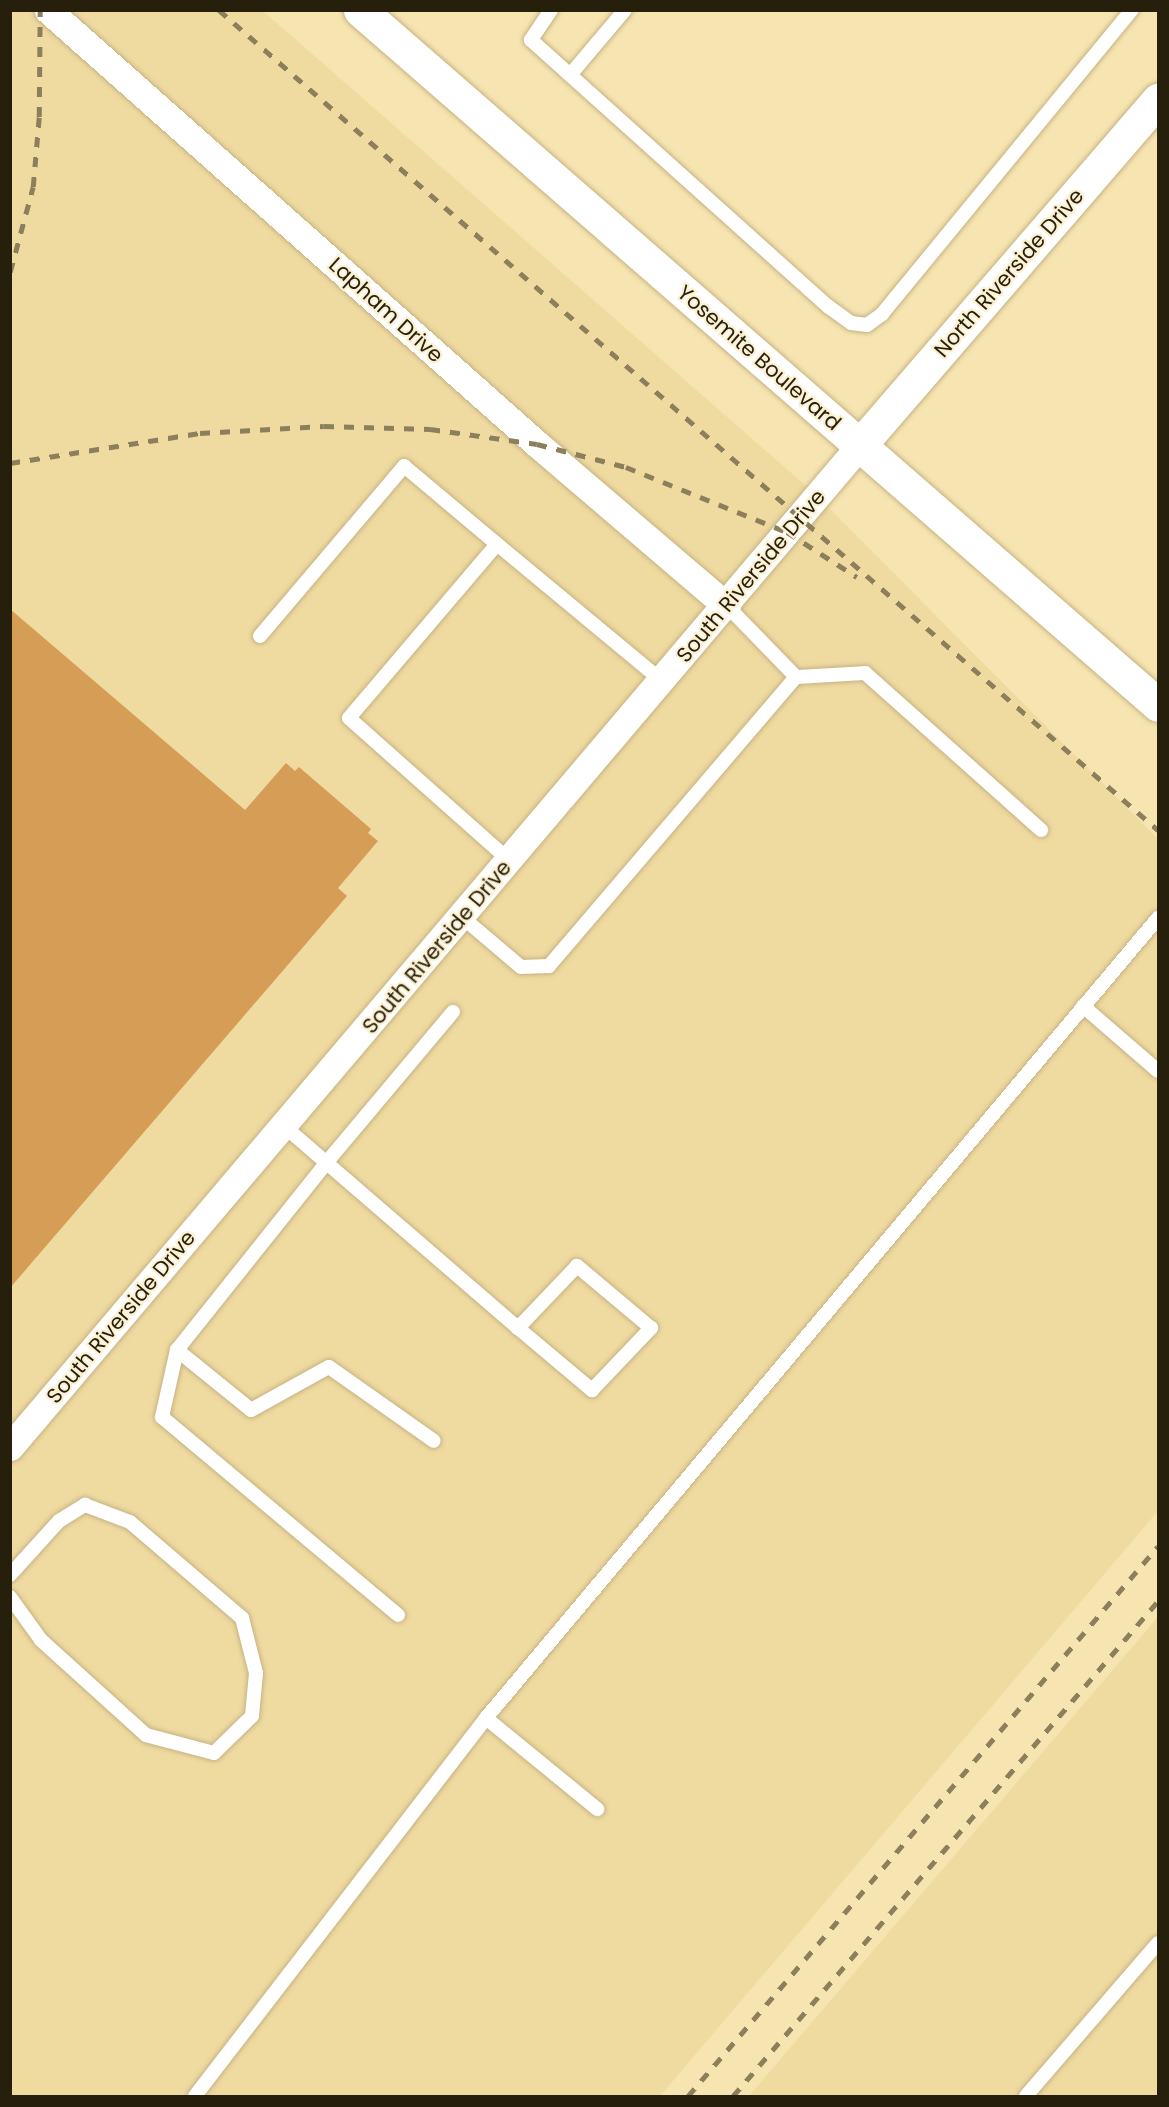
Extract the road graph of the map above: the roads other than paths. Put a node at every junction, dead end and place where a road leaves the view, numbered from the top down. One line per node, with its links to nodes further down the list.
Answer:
1 (48, 10): 10 (street, Lapham Drive)
2 (360, 10): 8 (main road, Yosemite Boulevard)
3 (551, 10): 6 (lane)
4 (625, 10): 6 (lane)
5 (1132, 10): 6 (lane)
6 (570, 75)
7 (1158, 100): 8 (main road, North Riverside Drive)
8 (860, 445): 10 (street, South Riverside Drive); 14 (main road, Yosemite Boulevard)
9 (496, 544): 11 (lane); 13 (lane); 16 (lane)
10 (727, 606): 12 (lane); 13 (street, South Riverside Drive)
11 (260, 636)
12 (796, 677): 15 (lane); 17 (lane)
13 (663, 682): 16 (street, South Riverside Drive)
14 (1158, 705)
15 (1041, 830)
16 (510, 861): 17 (street, South Riverside Drive)
17 (462, 917): 22 (street, South Riverside Drive)
18 (1158, 918): 19 (lane)
19 (1083, 1006): 21 (lane); 31 (lane)
20 (453, 1012): 23 (lane)
21 (1158, 1071)
22 (284, 1126): 23 (lane); 27 (street, South Riverside Drive)
23 (327, 1162): 24 (lane); 25 (lane)
24 (518, 1328): 24 (lane)
25 (177, 1350): 26 (lane); 30 (lane)
26 (434, 1441)
27 (10, 1446)
28 (10, 1575): 29 (lane)
29 (10, 1597)
30 (398, 1615)
31 (486, 1718): 32 (lane); 34 (lane)
32 (597, 1809)
33 (1158, 1943): 35 (lane)
34 (195, 2097)
35 (1026, 2097)

